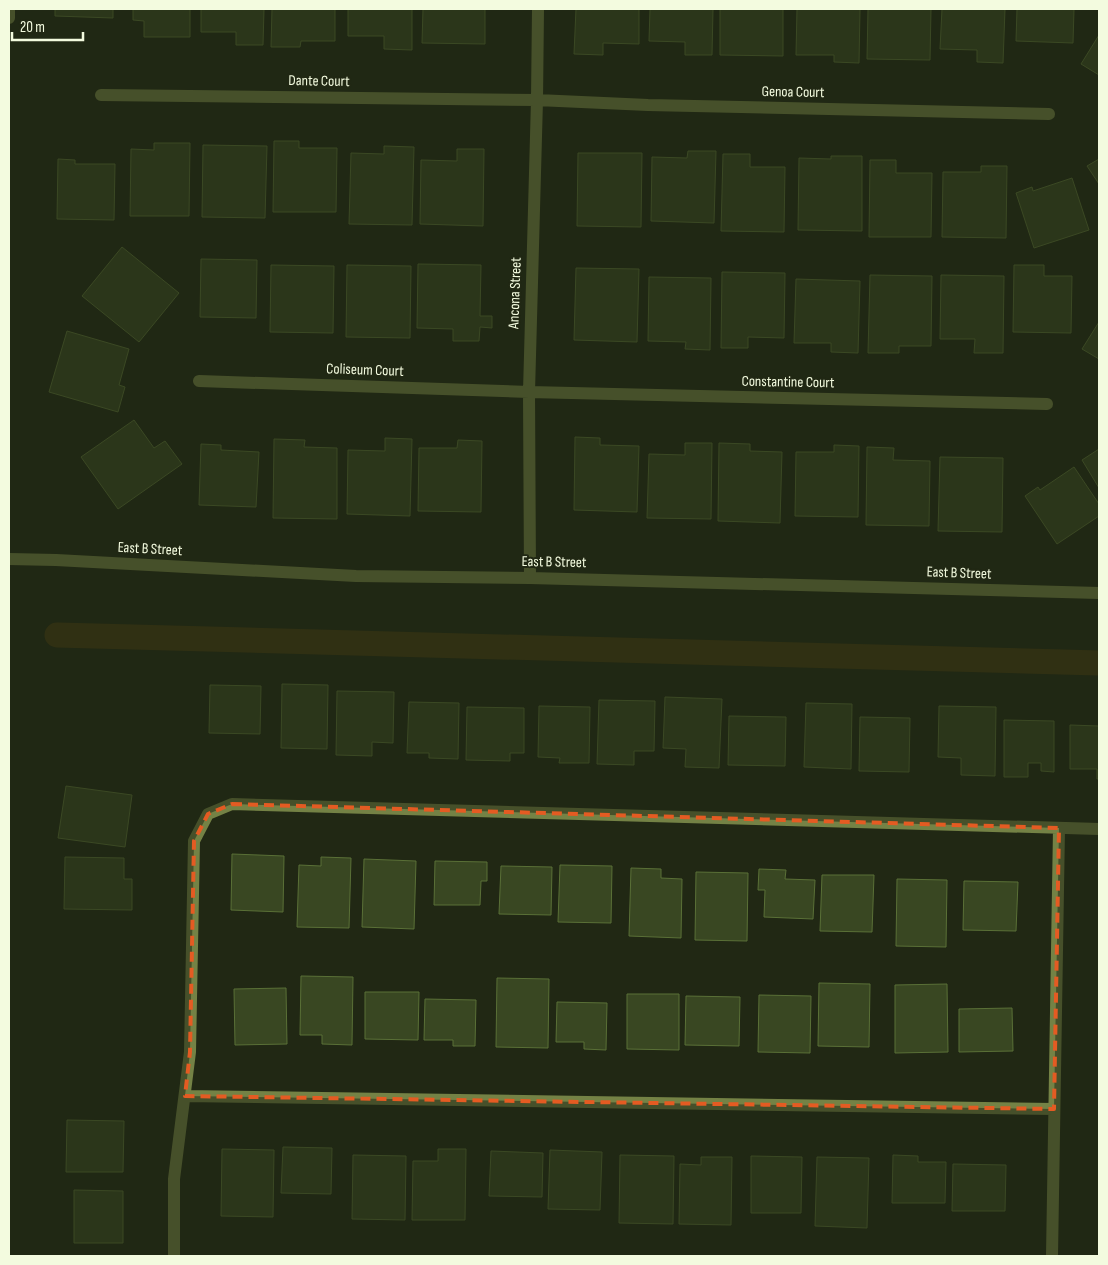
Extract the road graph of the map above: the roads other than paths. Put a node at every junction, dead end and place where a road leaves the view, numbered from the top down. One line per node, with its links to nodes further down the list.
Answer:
1 (9, 9): 3 (street)
2 (538, 9): 5 (street, Ancona Street)
3 (9, 18)
4 (101, 95): 5 (street, Dante Court)
5 (537, 100): 6 (street, Genoa Court); 8 (street, Ancona Street)
6 (1049, 114)
7 (199, 381): 8 (street, Coliseum Court)
8 (529, 392): 9 (street, Constantine Court); 11 (street, Ancona Street)
9 (1047, 404)
10 (9, 559): 11 (street, East B Street)
11 (530, 578): 12 (street, East B Street)
12 (1099, 593)
13 (1059, 828): 14 (street); 15 (street); 16 (street)
14 (1099, 829)
15 (185, 1096): 16 (street); 17 (street)
16 (1054, 1109): 18 (street)
17 (174, 1256)
18 (1052, 1256)

